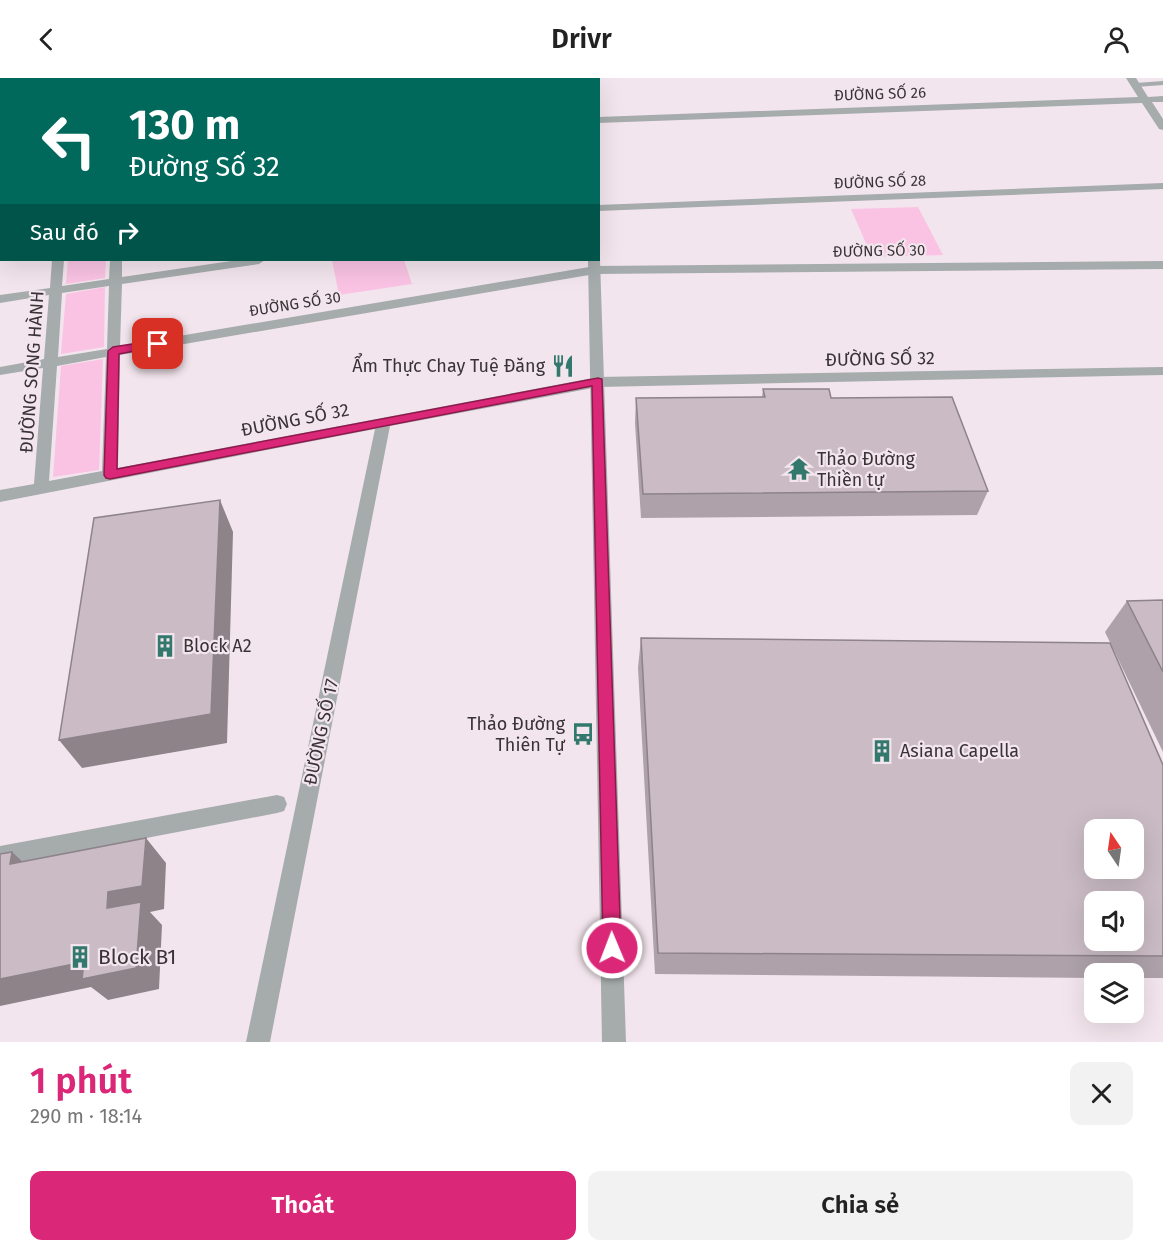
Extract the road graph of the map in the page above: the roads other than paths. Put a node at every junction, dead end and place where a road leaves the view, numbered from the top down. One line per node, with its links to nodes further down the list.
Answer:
1 (1133, 81): 2 (lane); 3 (street)
2 (1163, 83)
3 (1145, 99): 4 (street, ĐƯỜNG SỐ 26); 5 (street, ĐƯỜNG SỐ 26); 6 (street)
4 (1163, 99)
5 (600, 120)
6 (1163, 127)
7 (1163, 186): 8 (street, ĐƯỜNG SỐ 28)
8 (600, 208)
9 (58, 261): 15 (street, ĐƯỜNG SONG HÀNH)
10 (116, 261): 14 (street)
11 (252, 261): 14 (street)
12 (595, 265): 13 (street, ĐƯỜNG SỐ 30); 17 (street, ĐƯỜNG SỐ 30); 21 (street)
13 (1163, 265)
14 (115, 282): 15 (street); 17 (street)
15 (56, 291): 16 (street); 18 (street, ĐƯỜNG SONG HÀNH)
16 (0, 299)
17 (113, 351): 18 (street, ĐƯỜNG SỐ 30); 23 (street)
18 (51, 363): 19 (street, ĐƯỜNG SỐ 30); 24 (street, ĐƯỜNG SONG HÀNH)
19 (0, 371)
20 (1163, 371): 21 (street, ĐƯỜNG SỐ 32)
21 (598, 382): 22 (street, ĐƯỜNG SỐ 32); 29 (street)
22 (384, 422): 23 (street, ĐƯỜNG SỐ 32); 28 (street, ĐƯỜNG SỐ 17)
23 (110, 475): 24 (street, ĐƯỜNG SỐ 32)
24 (41, 488): 25 (street, ĐƯỜNG SỐ 32)
25 (0, 496)
26 (277, 804): 27 (street)
27 (0, 856)
28 (258, 1042)
29 (614, 1042)

